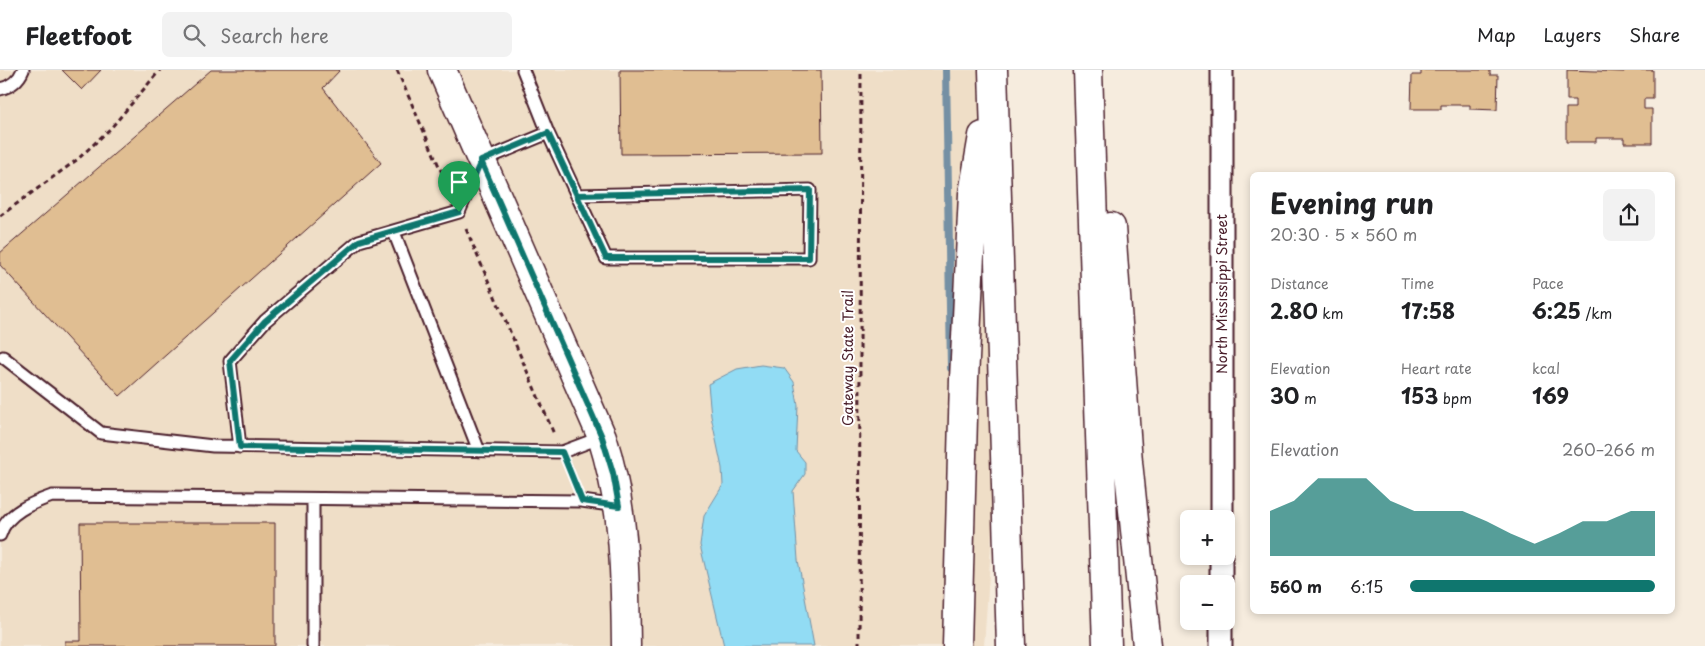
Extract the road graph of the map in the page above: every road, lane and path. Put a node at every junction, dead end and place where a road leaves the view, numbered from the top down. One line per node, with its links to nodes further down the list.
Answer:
1 (23, 70): 10 (lane)
2 (160, 70): 15 (path)
3 (397, 70): 14 (path)
4 (442, 70): 12 (main road)
5 (522, 70): 11 (lane)
6 (861, 70): 30 (path, Gateway State Trail)
7 (1222, 70): 25 (street, North Mississippi Street)
8 (1088, 72): 33 (main road); 34 (main road)
9 (993, 74): 31 (main road); 32 (main road)
10 (0, 89)
11 (548, 133): 12 (lane); 13 (lane)
12 (481, 161): 14 (lane); 18 (main road)
13 (577, 195): 13 (lane)
14 (459, 212): 16 (lane); 21 (path)
15 (0, 216)
16 (394, 232): 19 (lane); 20 (lane)
17 (3, 357): 19 (lane)
18 (602, 437): 21 (lane); 24 (main road)
19 (240, 447): 20 (lane)
20 (479, 451): 21 (lane)
21 (562, 452): 23 (path)
22 (313, 498): 23 (lane); 26 (lane); 28 (lane)
23 (582, 501): 24 (lane)
24 (619, 506): 29 (main road)
25 (1222, 510)
26 (0, 536)
27 (1221, 630): 35 (street)
28 (313, 646)
29 (626, 646)
30 (859, 646)
31 (957, 646)
32 (1011, 646)
33 (1107, 646)
34 (1147, 646)
35 (1221, 646)

